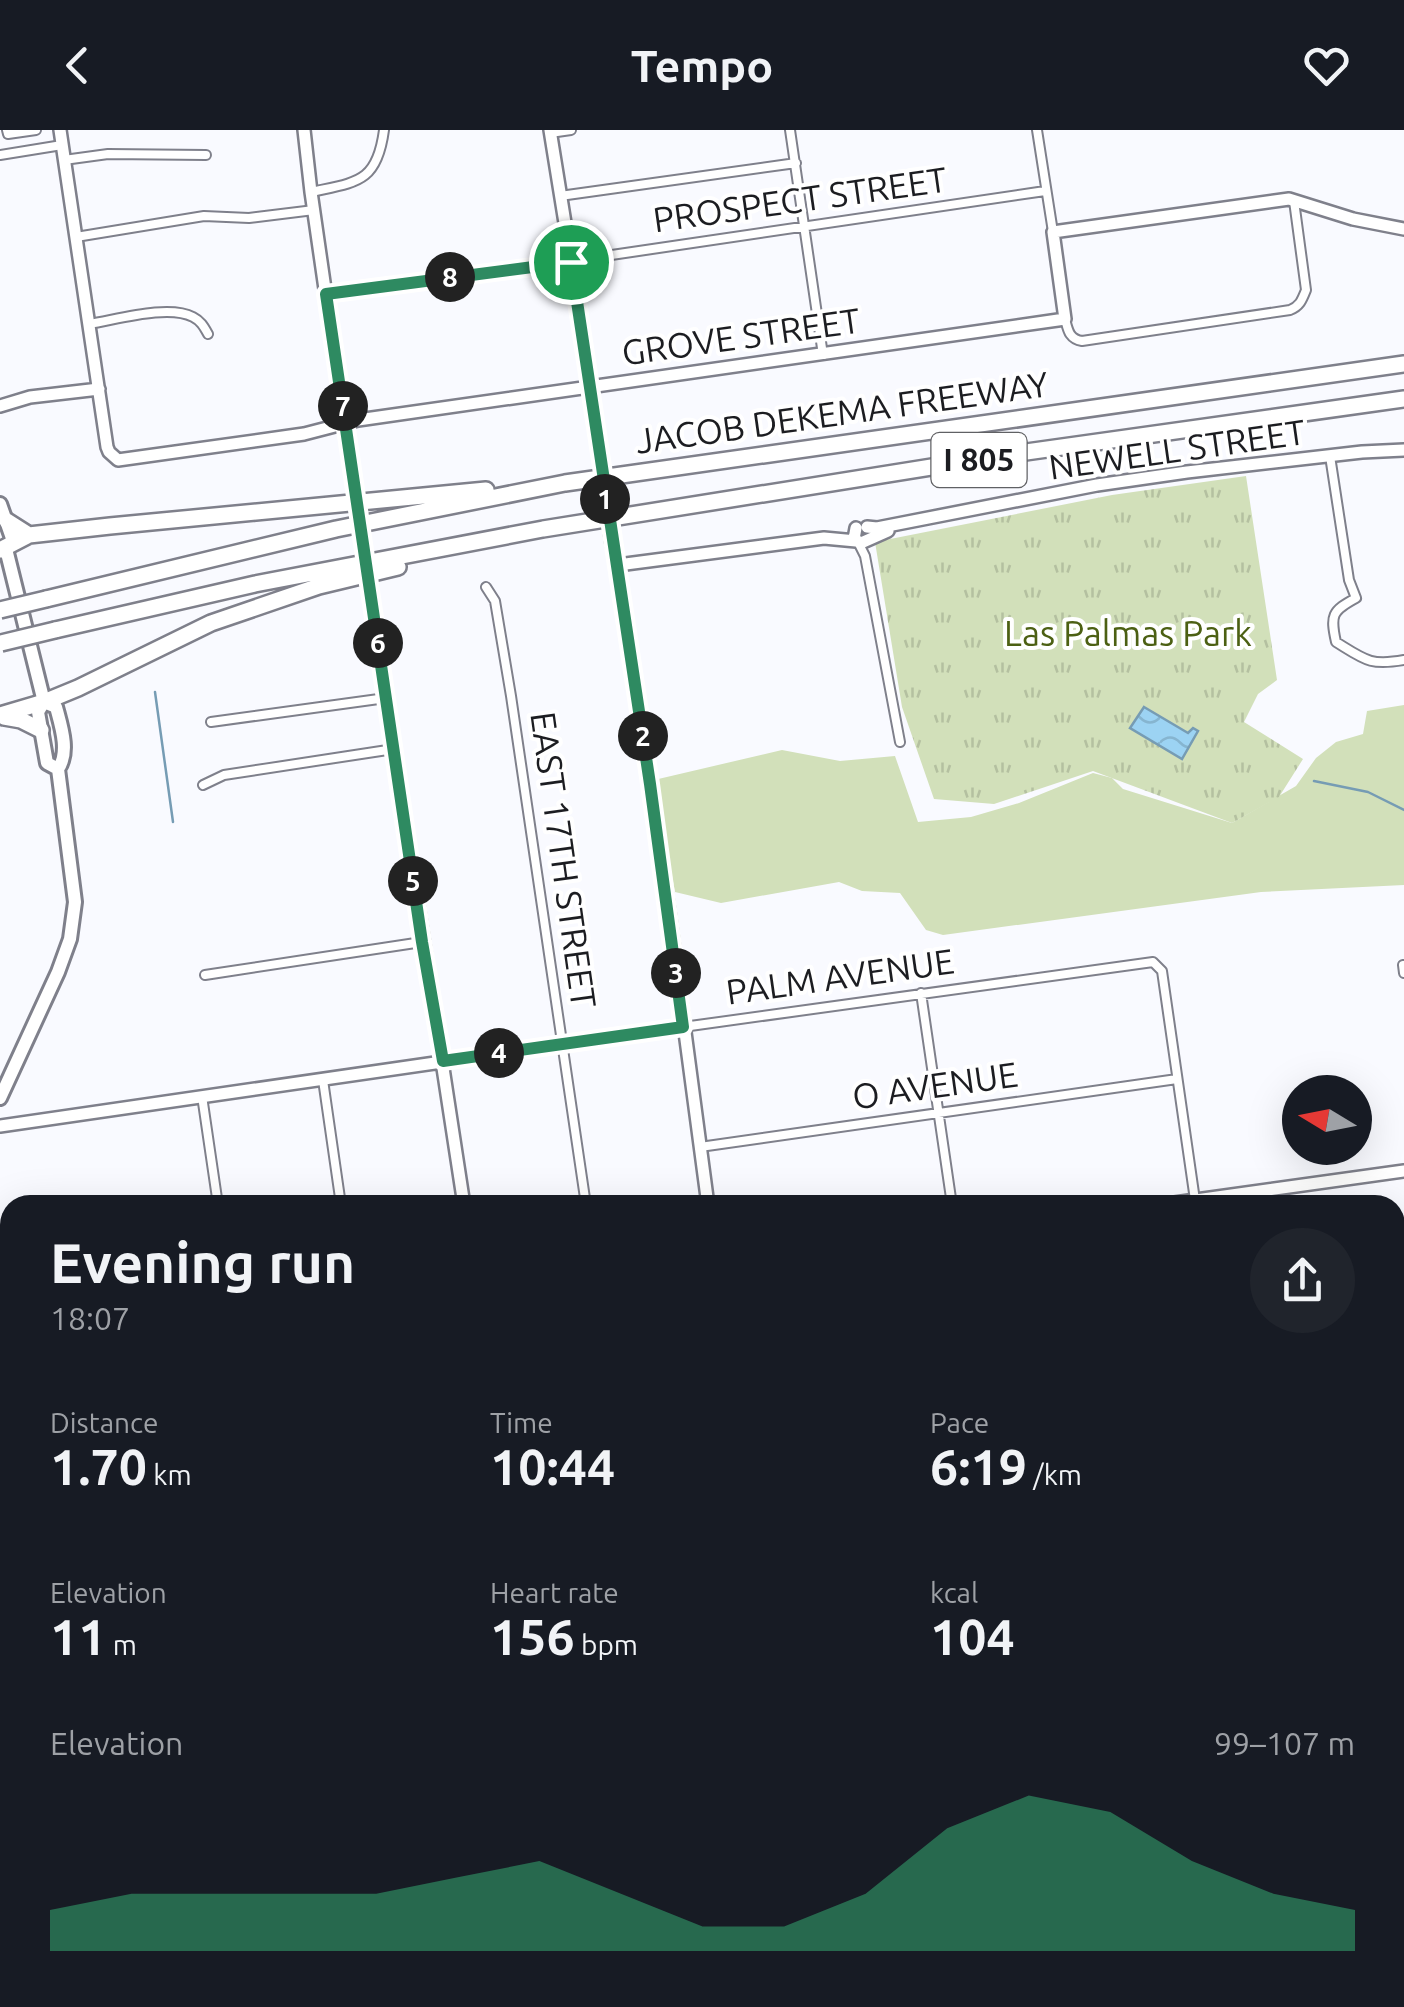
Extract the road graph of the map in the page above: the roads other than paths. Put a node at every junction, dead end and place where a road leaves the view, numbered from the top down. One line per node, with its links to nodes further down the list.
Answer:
1 (7, 130): 2 (street)
2 (36, 130)
3 (60, 130): 10 (street)
4 (304, 130): 16 (street)
5 (384, 130): 16 (street)
6 (571, 130): 9 (street)
7 (790, 130): 14 (street)
8 (1038, 130): 15 (street)
9 (550, 132): 17 (street)
10 (62, 145): 12 (street); 13 (street)
11 (206, 155): 13 (street)
12 (0, 156)
13 (64, 160): 23 (street)
14 (796, 163): 17 (street); 20 (street)
15 (1045, 191): 20 (street, PROSPECT STREET); 22 (street)
16 (310, 192): 19 (street)
17 (560, 196): 24 (street)
18 (1294, 201): 21 (street); 22 (street); 26 (street)
19 (314, 210): 23 (street); 25 (street)
20 (805, 227): 24 (street, PROSPECT STREET); 29 (street)
21 (1404, 229)
22 (1053, 232): 26 (street)
23 (76, 237): 27 (street)
24 (571, 262): 25 (street, PROSPECT STREET); 31 (street)
25 (326, 294): 35 (street)
26 (1065, 318): 29 (street, GROVE STREET)
27 (89, 324): 28 (street); 32 (street)
28 (208, 334)
29 (824, 354): 31 (street, GROVE STREET)
30 (1404, 364): 38 (highway, JACOB DEKEMA FREEWAY / I 805)
31 (590, 386): 35 (street, GROVE STREET); 45 (street, bridge)
32 (99, 389): 34 (street); 35 (street, GROVE STREET)
33 (1404, 399): 41 (highway, JACOB DEKEMA FREEWAY / I 805)
34 (0, 406)
35 (344, 422): 50 (street, bridge)
36 (1404, 450): 37 (street, NEWELL STREET)
37 (1330, 456): 43 (street, NEWELL STREET); 49 (street)
38 (565, 483): 42 (highway); 47 (highway, JACOB DEKEMA FREEWAY / I 805, bridge)
39 (0, 504): 40 (main road)
40 (6, 520): 42 (highway); 44 (main road)
41 (555, 528): 48 (highway, JACOB DEKEMA FREEWAY / I 805, bridge); 51 (highway)
42 (29, 535): 44 (highway)
43 (862, 536): 45 (street, NEWELL STREET); 55 (street)
44 (2, 548): 51 (main road)
45 (618, 565): 62 (street)
46 (486, 587): 63 (street, EAST 17TH STREET)
47 (0, 610)
48 (0, 643)
49 (1404, 660)
50 (386, 698): 53 (street); 56 (street)
51 (44, 702): 52 (highway); 54 (main road); 57 (main road)
52 (0, 716): 54 (highway)
53 (211, 722)
54 (41, 730): 57 (main road)
55 (900, 742)
56 (394, 749): 58 (street); 59 (street)
57 (58, 768): 68 (main road)
58 (203, 785)
59 (422, 942): 60 (street); 64 (street)
60 (206, 975)
61 (922, 993): 62 (street, PALM AVENUE); 65 (street, PALM AVENUE); 69 (street)
62 (683, 1027): 63 (street, PALM AVENUE); 71 (street)
63 (563, 1044): 64 (street, PALM AVENUE); 77 (street, EAST 17TH STREET)
64 (443, 1061): 66 (street, PALM AVENUE); 76 (street)
65 (1176, 1079): 69 (street, O AVENUE); 80 (street)
66 (324, 1080): 67 (street, PALM AVENUE); 75 (street)
67 (202, 1096): 70 (street, PALM AVENUE); 74 (street)
68 (0, 1098)
69 (939, 1113): 71 (street, O AVENUE); 79 (street)
70 (0, 1126)
71 (700, 1146): 78 (street)
72 (1404, 1171): 73 (street)
73 (1252, 1191): 81 (street); 82 (street)
74 (217, 1195)
75 (340, 1195)
76 (463, 1195)
77 (585, 1195)
78 (707, 1195)
79 (951, 1195)
80 (1195, 1195)
81 (1227, 1195)
82 (1253, 1195)

